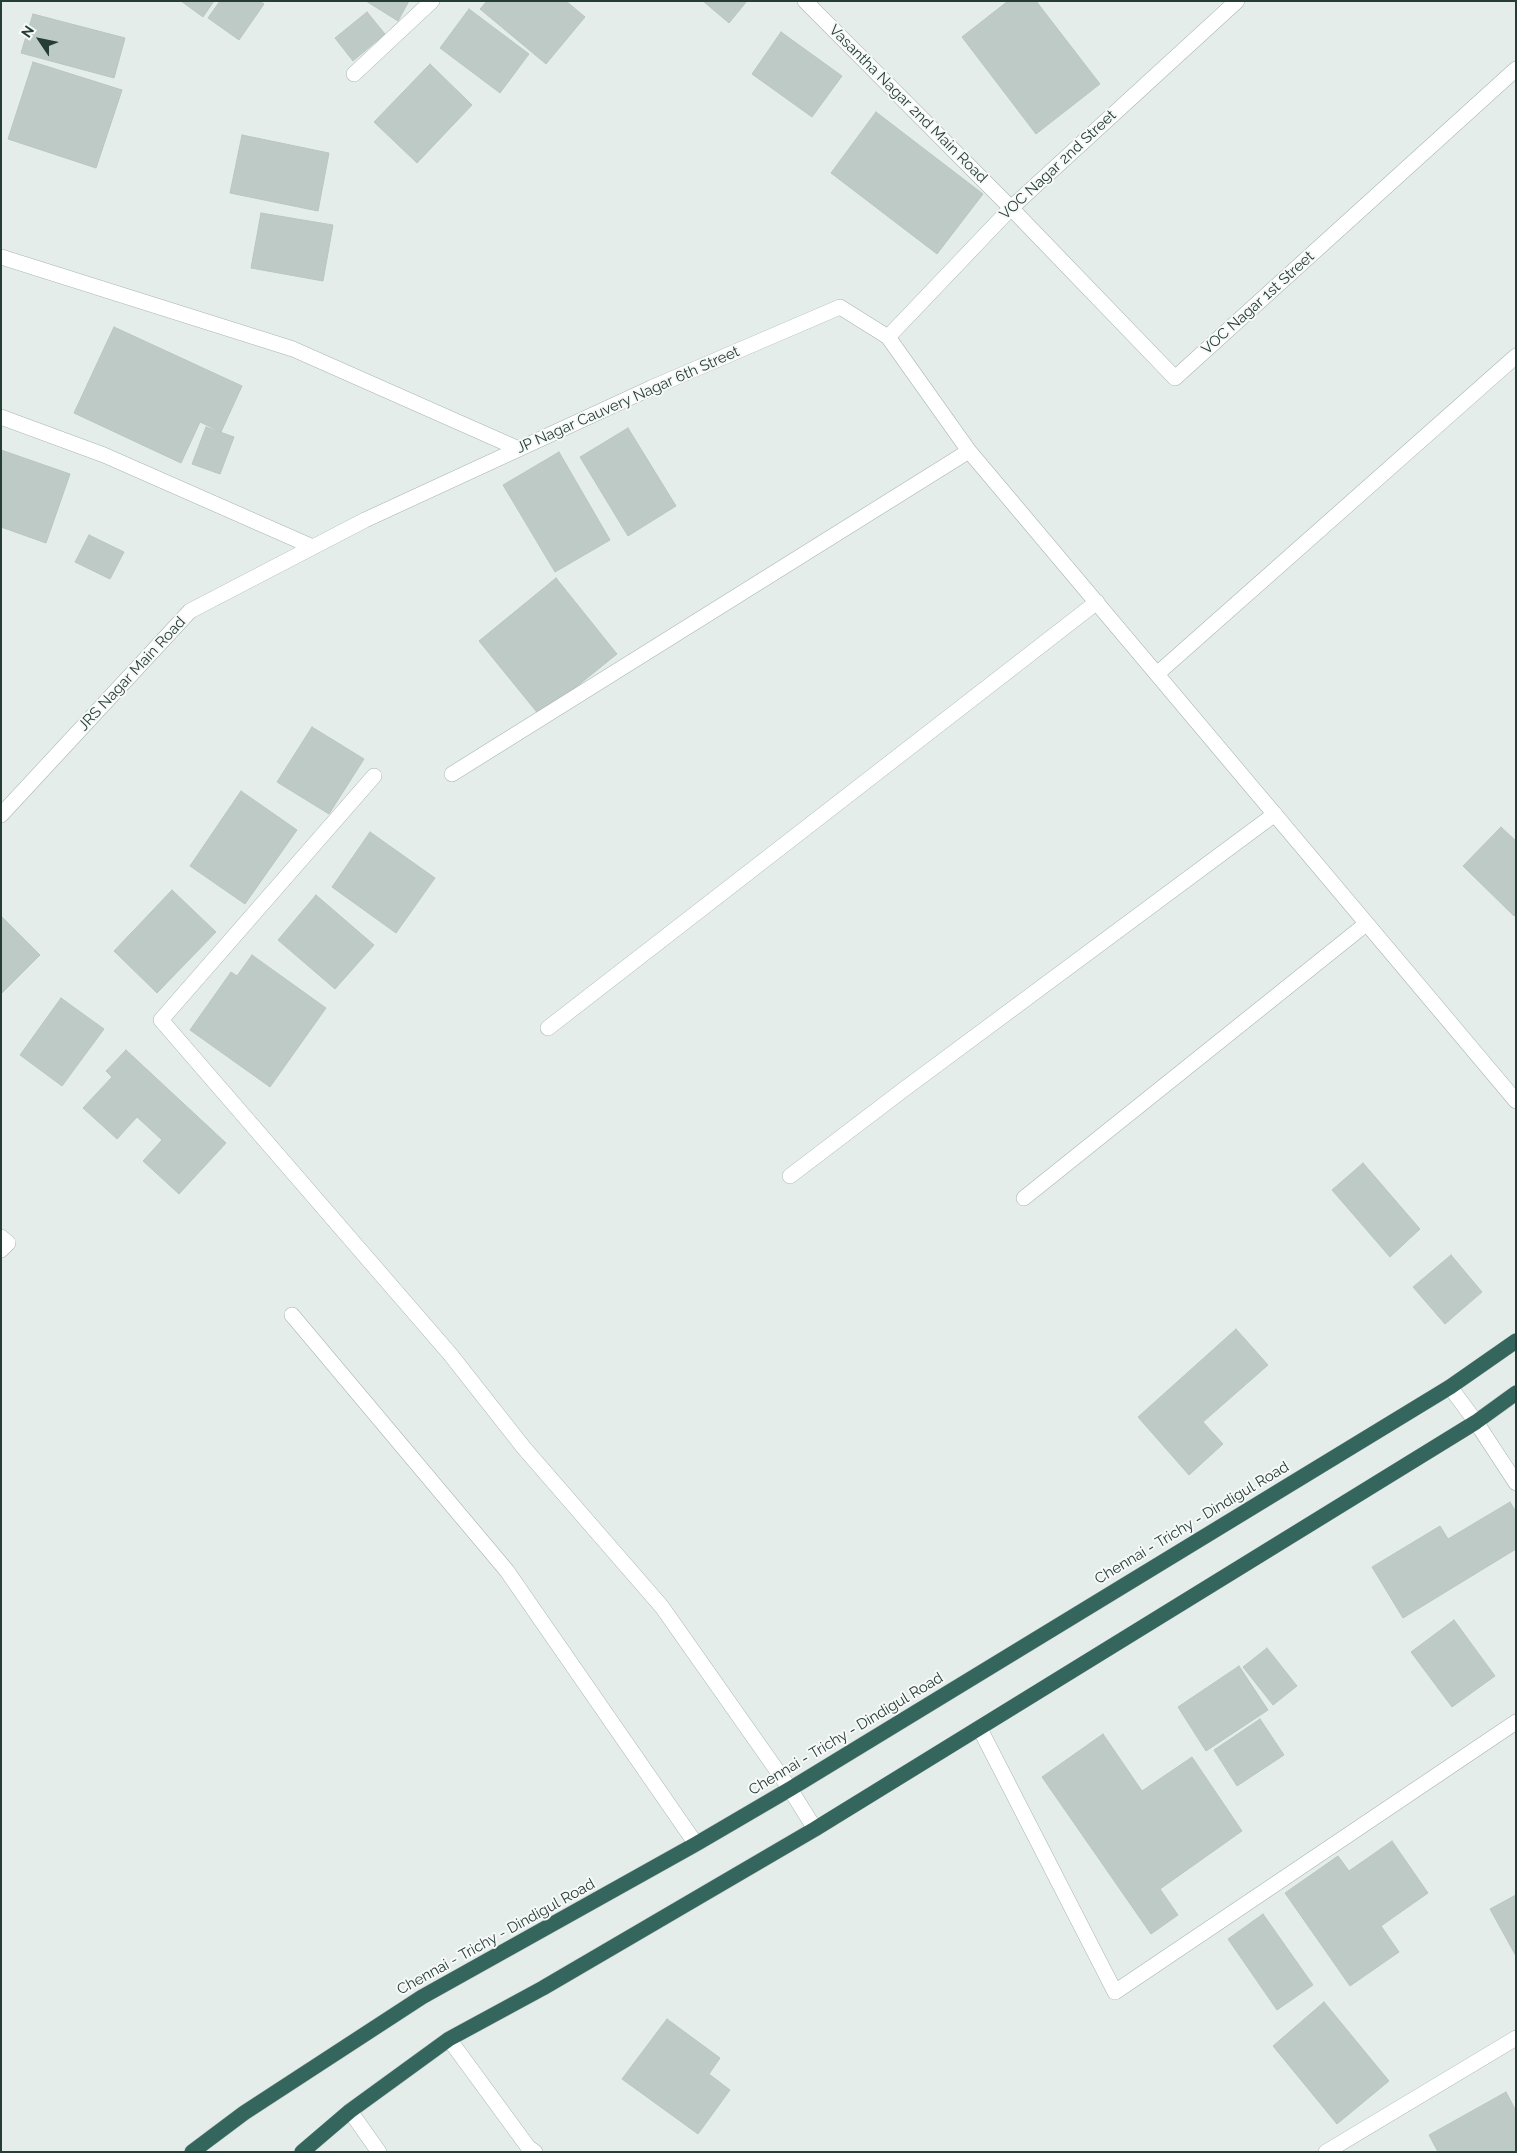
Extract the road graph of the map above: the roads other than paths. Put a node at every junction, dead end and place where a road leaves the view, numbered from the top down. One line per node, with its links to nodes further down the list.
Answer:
1 (432, 1): 5 (street)
2 (805, 1): 6 (street, Vasantha Nagar 2nd Main Road)
3 (1237, 1): 6 (street, VOC Nagar 2nd Street)
4 (1516, 69): 6 (street, VOC Nagar 1st Street)
5 (354, 74)
6 (1011, 208): 8 (street, VOC Nagar 2nd Street)
7 (1, 257): 11 (street)
8 (888, 337): 11 (street, JP Nagar Cauvery Nagar 6th Street); 12 (street)
9 (1516, 356): 16 (street)
10 (1, 417): 14 (street)
11 (519, 449): 13 (street, JP Nagar Cauvery Nagar 6th Street)
12 (969, 451): 15 (street); 17 (street)
13 (365, 520): 14 (street, JRS Nagar Main Road)
14 (313, 547): 20 (street, JRS Nagar Main Road)
15 (1097, 602): 16 (street); 22 (street)
16 (1157, 674): 19 (street)
17 (452, 774)
18 (374, 776): 36 (street)
19 (1275, 814): 21 (street); 24 (street)
20 (1, 815)
21 (1366, 924): 23 (street); 25 (street)
22 (548, 1028)
23 (1516, 1101)
24 (790, 1176)
25 (1024, 1198)
26 (1, 1236): 27 (street)
27 (1, 1250)
28 (292, 1315): 38 (street)
29 (1516, 1341): 30 (highway, Chennai - Trichy - Dindigul Road)
30 (1450, 1387): 32 (street); 36 (highway, Chennai - Trichy - Dindigul Road)
31 (1516, 1393): 32 (highway)
32 (1476, 1422): 33 (street); 35 (highway)
33 (1516, 1483)
34 (1516, 1722): 35 (street)
35 (980, 1729): 37 (highway)
36 (790, 1789): 37 (street); 38 (highway, Chennai - Trichy - Dindigul Road)
37 (815, 1829): 40 (highway)
38 (696, 1844): 42 (highway, Chennai - Trichy - Dindigul Road)
39 (1516, 2038): 46 (street)
40 (449, 2039): 41 (highway); 45 (street)
41 (350, 2111): 43 (highway); 44 (street)
42 (192, 2152)
43 (302, 2152)
44 (379, 2152)
45 (535, 2152)
46 (1326, 2152)

